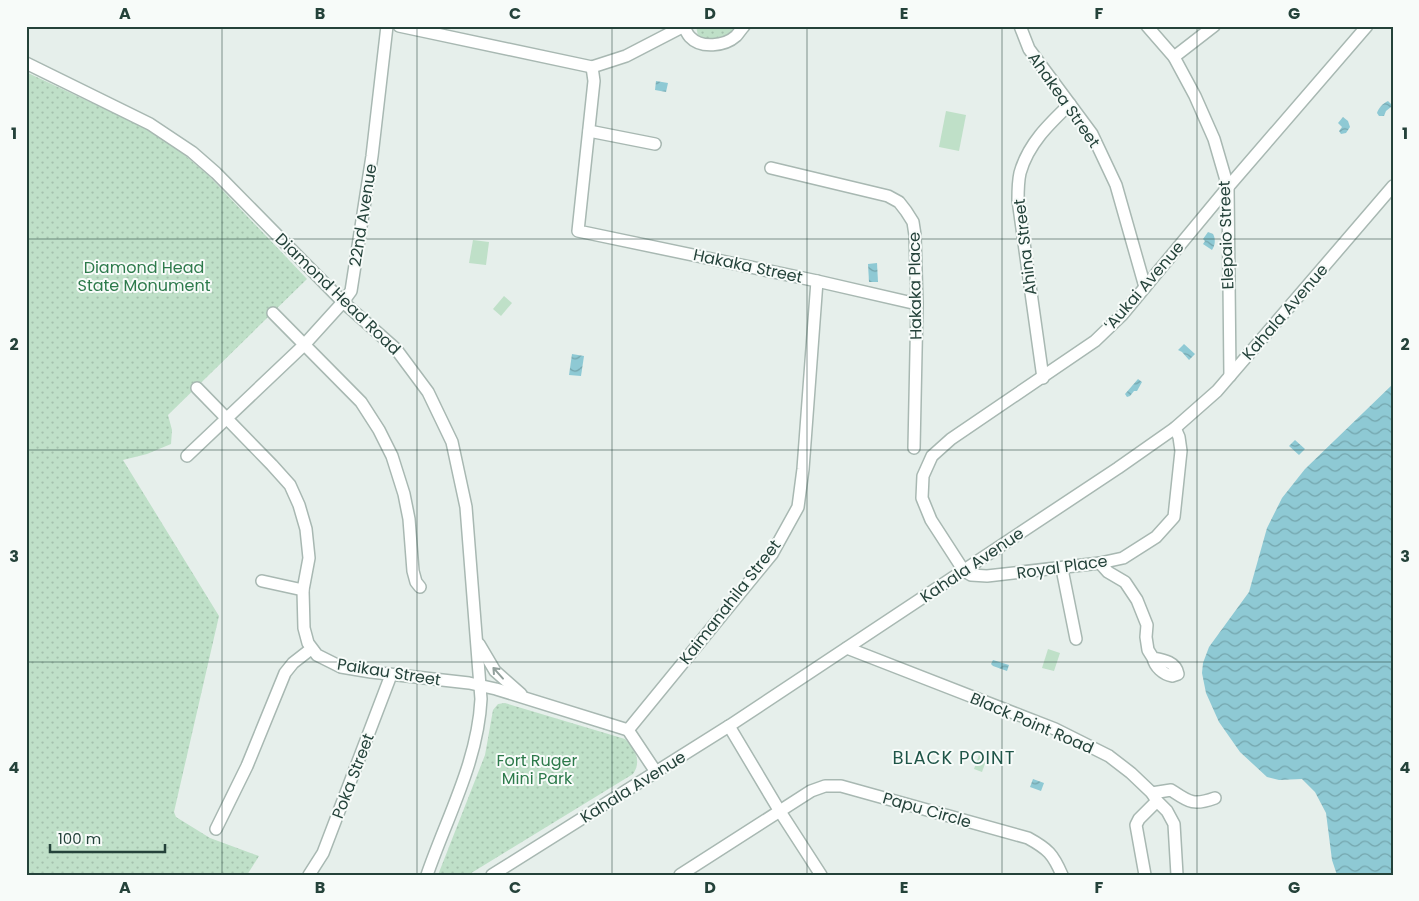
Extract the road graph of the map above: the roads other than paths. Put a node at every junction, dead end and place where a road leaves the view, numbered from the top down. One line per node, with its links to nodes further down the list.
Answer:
1 (387, 26): 20 (street, 22nd Avenue)
2 (399, 26): 11 (street)
3 (684, 26): 4 (street); 11 (street)
4 (744, 26)
5 (1020, 26): 12 (street, Ahakea Street)
6 (1147, 26): 9 (street, Elepaio Street)
7 (1214, 26): 9 (street)
8 (1367, 26): 17 (street, ʻAukai Avenue)
9 (1174, 57): 17 (street, Elepaio Street)
10 (26, 63): 20 (street, Diamond Head Road)
11 (592, 67): 13 (street)
12 (1070, 104): 19 (street, Ahakea Street); 25 (street, Ahina Street)
13 (589, 132): 14 (street); 18 (street, Hakaka Street)
14 (655, 144)
15 (771, 168): 21 (street, Hakaka Place)
16 (1393, 186): 24 (street, Kahala Avenue)
17 (1228, 187): 19 (street, ʻAukai Avenue); 24 (street, Elepaio Street)
18 (817, 281): 21 (street, Hakaka Street); 46 (street, Kaimanahila Street)
19 (1145, 287): 25 (street, ʻAukai Avenue)
20 (344, 302): 23 (street, 22nd Avenue); 38 (street, Diamond Head Road)
21 (917, 304): 29 (street, Hakaka Place)
22 (273, 313): 23 (street)
23 (304, 345): 27 (street, 22nd Avenue); 35 (street)
24 (1230, 376): 28 (street, Kahala Avenue)
25 (1043, 378): 33 (street, ʻAukai Avenue)
26 (197, 388): 27 (street)
27 (227, 418): 30 (street, 22nd Avenue); 36 (street)
28 (1174, 428): 31 (street, Royal Place); 33 (street, Kahala Avenue)
29 (914, 448)
30 (187, 456)
31 (1100, 563): 32 (street, Royal Place); 41 (street)
32 (1062, 569): 33 (street, Royal Place); 37 (street)
33 (964, 571): 39 (street, Kahala Avenue)
34 (262, 580): 36 (street)
35 (420, 587)
36 (304, 590): 40 (street)
37 (1076, 639)
38 (477, 641): 43 (street, Diamond Head Road); 44 (street, one-way to 38)
39 (847, 648): 45 (street, Kahala Avenue); 48 (street, Black Point Road)
40 (311, 649): 42 (street, Paikau Street); 51 (street)
41 (1153, 658)
42 (391, 675): 43 (street, Paikau Street); 52 (street, Poka Street)
43 (481, 686): 44 (street, Paikau Street); 53 (street, Diamond Head Road)
44 (527, 698): 46 (street, Paikau Street)
45 (729, 726): 47 (street, Kahala Avenue); 50 (street)
46 (628, 730): 47 (street)
47 (656, 772): 54 (street, Kahala Avenue)
48 (1155, 797): 49 (street); 58 (street); 59 (street, Black Point Road)
49 (1215, 798)
50 (779, 810): 55 (street, Papu Circle); 56 (street); 57 (street, Papu Circle)
51 (216, 829)
52 (309, 875)
53 (427, 875)
54 (492, 875)
55 (680, 875)
56 (821, 875)
57 (1062, 875)
58 (1145, 875)
59 (1178, 875)

